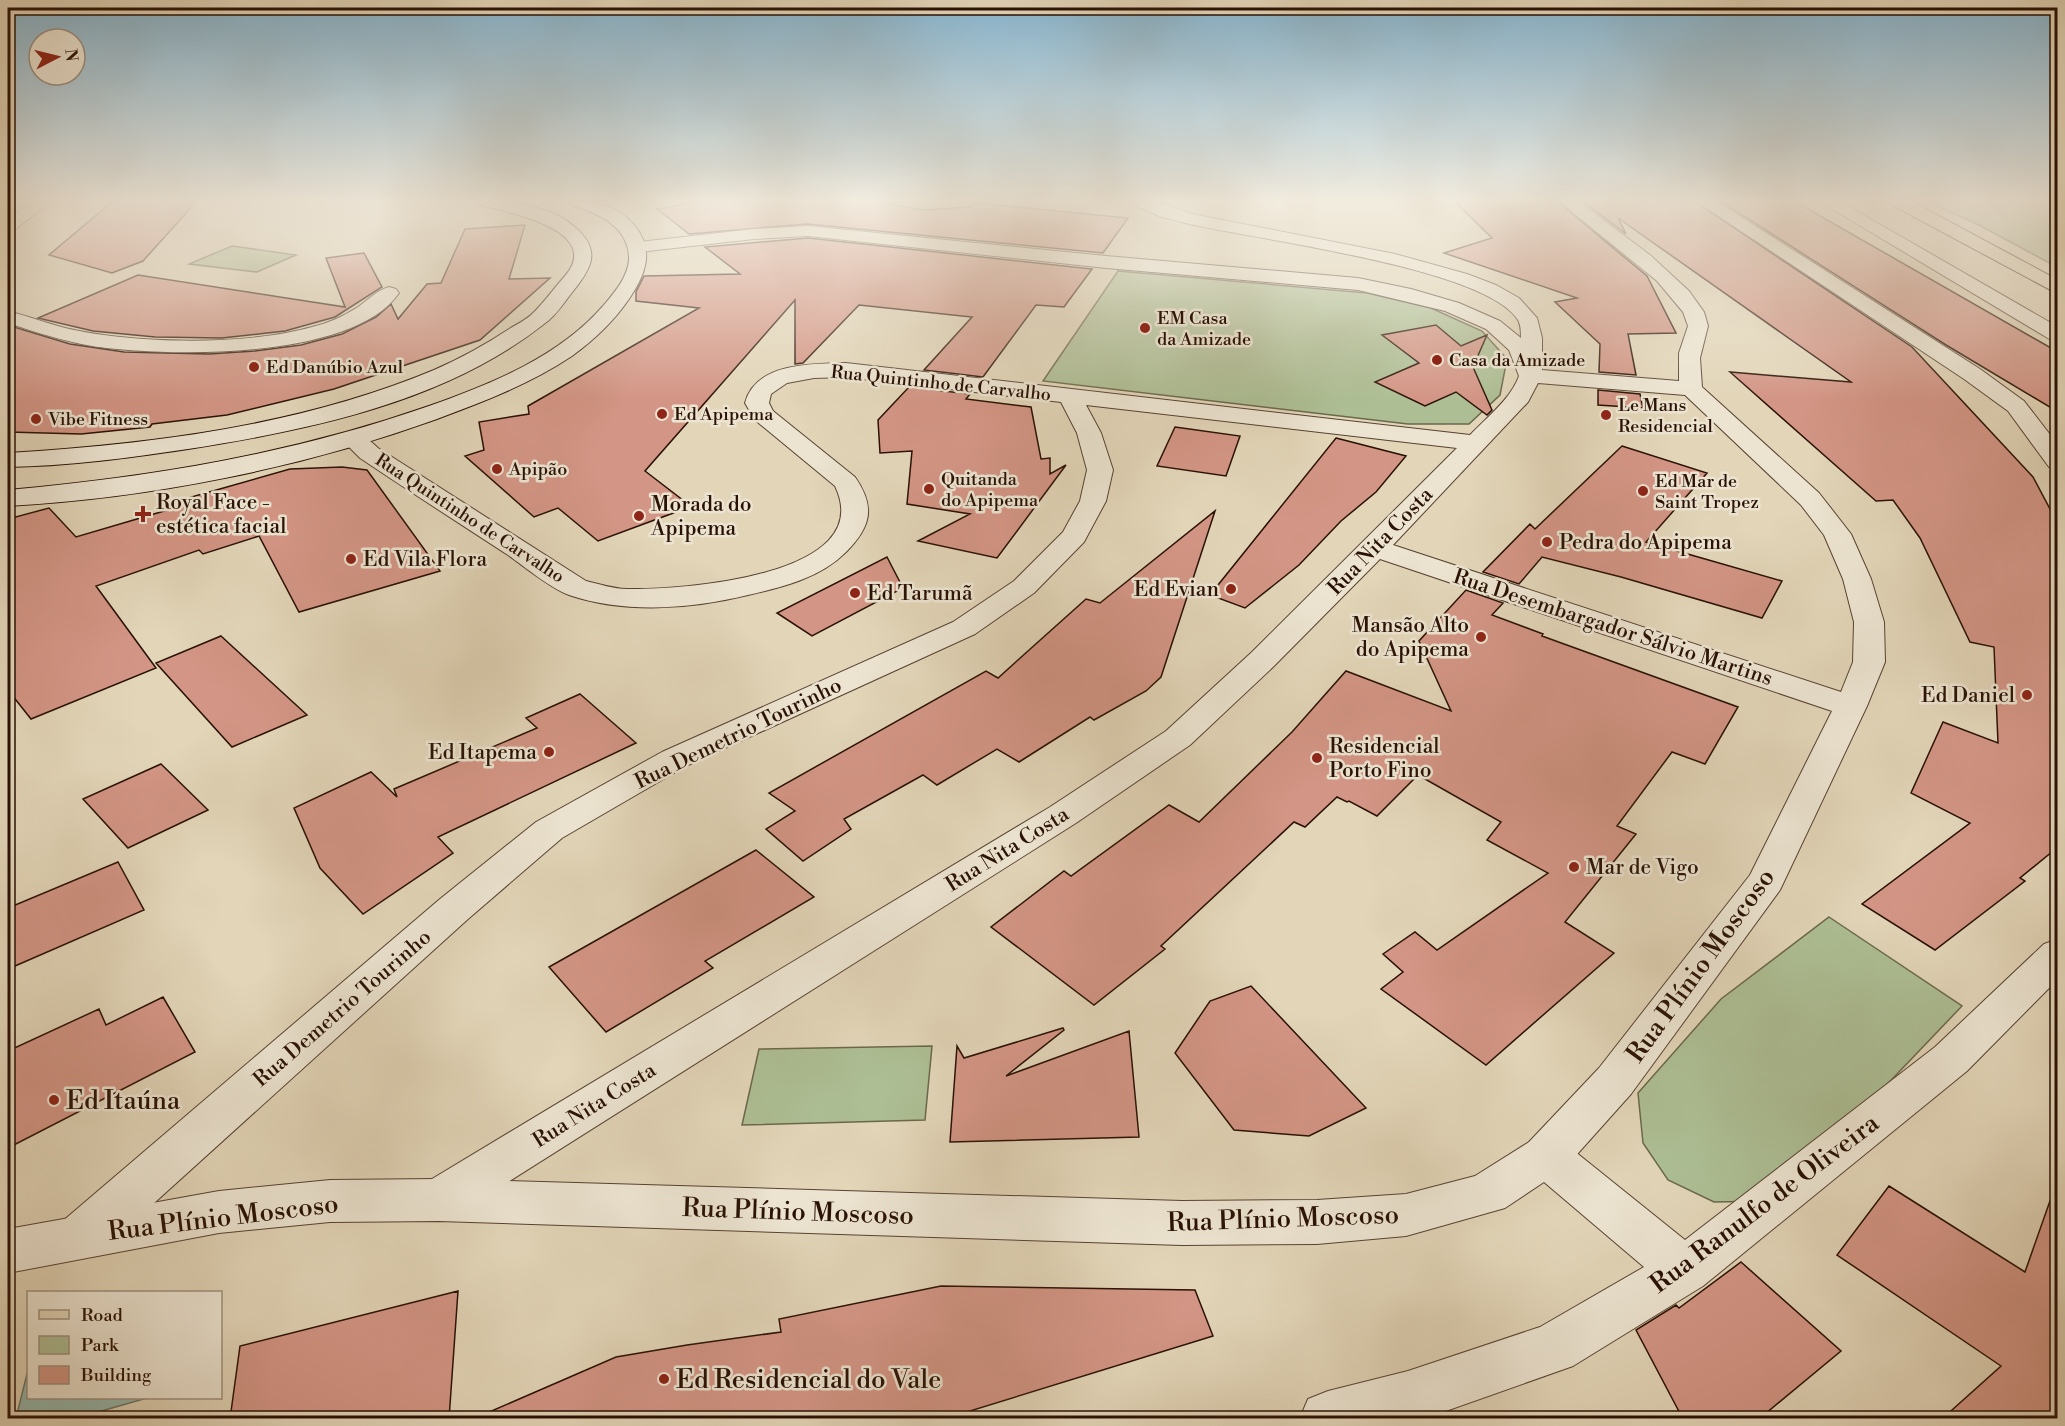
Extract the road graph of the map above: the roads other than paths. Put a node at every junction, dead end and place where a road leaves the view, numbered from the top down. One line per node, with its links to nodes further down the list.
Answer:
1 (582, 268): 19 (street)
2 (637, 268): 16 (street)
3 (1170, 268): 13 (street)
4 (1432, 268): 13 (street)
5 (1653, 268): 14 (street)
6 (1807, 268): 17 (street)
7 (1941, 268): 12 (street)
8 (2022, 268): 9 (main road)
9 (2058, 288)
10 (389, 293): 11 (street)
11 (8, 317)
12 (2058, 336)
13 (1530, 376): 14 (street); 18 (street, Rua Nita Costa)
14 (1691, 389): 23 (street, Rua Plínio Moscoso)
15 (1071, 398): 16 (street, Rua Quintinho de Carvalho); 18 (street, Rua Quintinho de Carvalho); 27 (street, Rua Demetrio Tourinho)
16 (353, 439): 21 (street)
17 (2050, 441): 20 (street)
18 (1475, 443): 22 (street, Rua Nita Costa)
19 (8, 460)
20 (2058, 462)
21 (8, 498)
22 (1375, 548): 23 (street, Rua Desembargador Sálvio Martins); 26 (street, Rua Nita Costa)
23 (1851, 706): 25 (street, Rua Plínio Moscoso)
24 (2058, 954): 29 (street, Rua Ranulfo de Oliveira)
25 (1546, 1156): 26 (street, Rua Plínio Moscoso); 29 (street)
26 (439, 1200): 27 (street, Rua Plínio Moscoso)
27 (82, 1236): 28 (street, Rua Plínio Moscoso)
28 (8, 1251)
29 (1685, 1270): 30 (street, Rua Ranulfo de Oliveira)
30 (1328, 1419)

